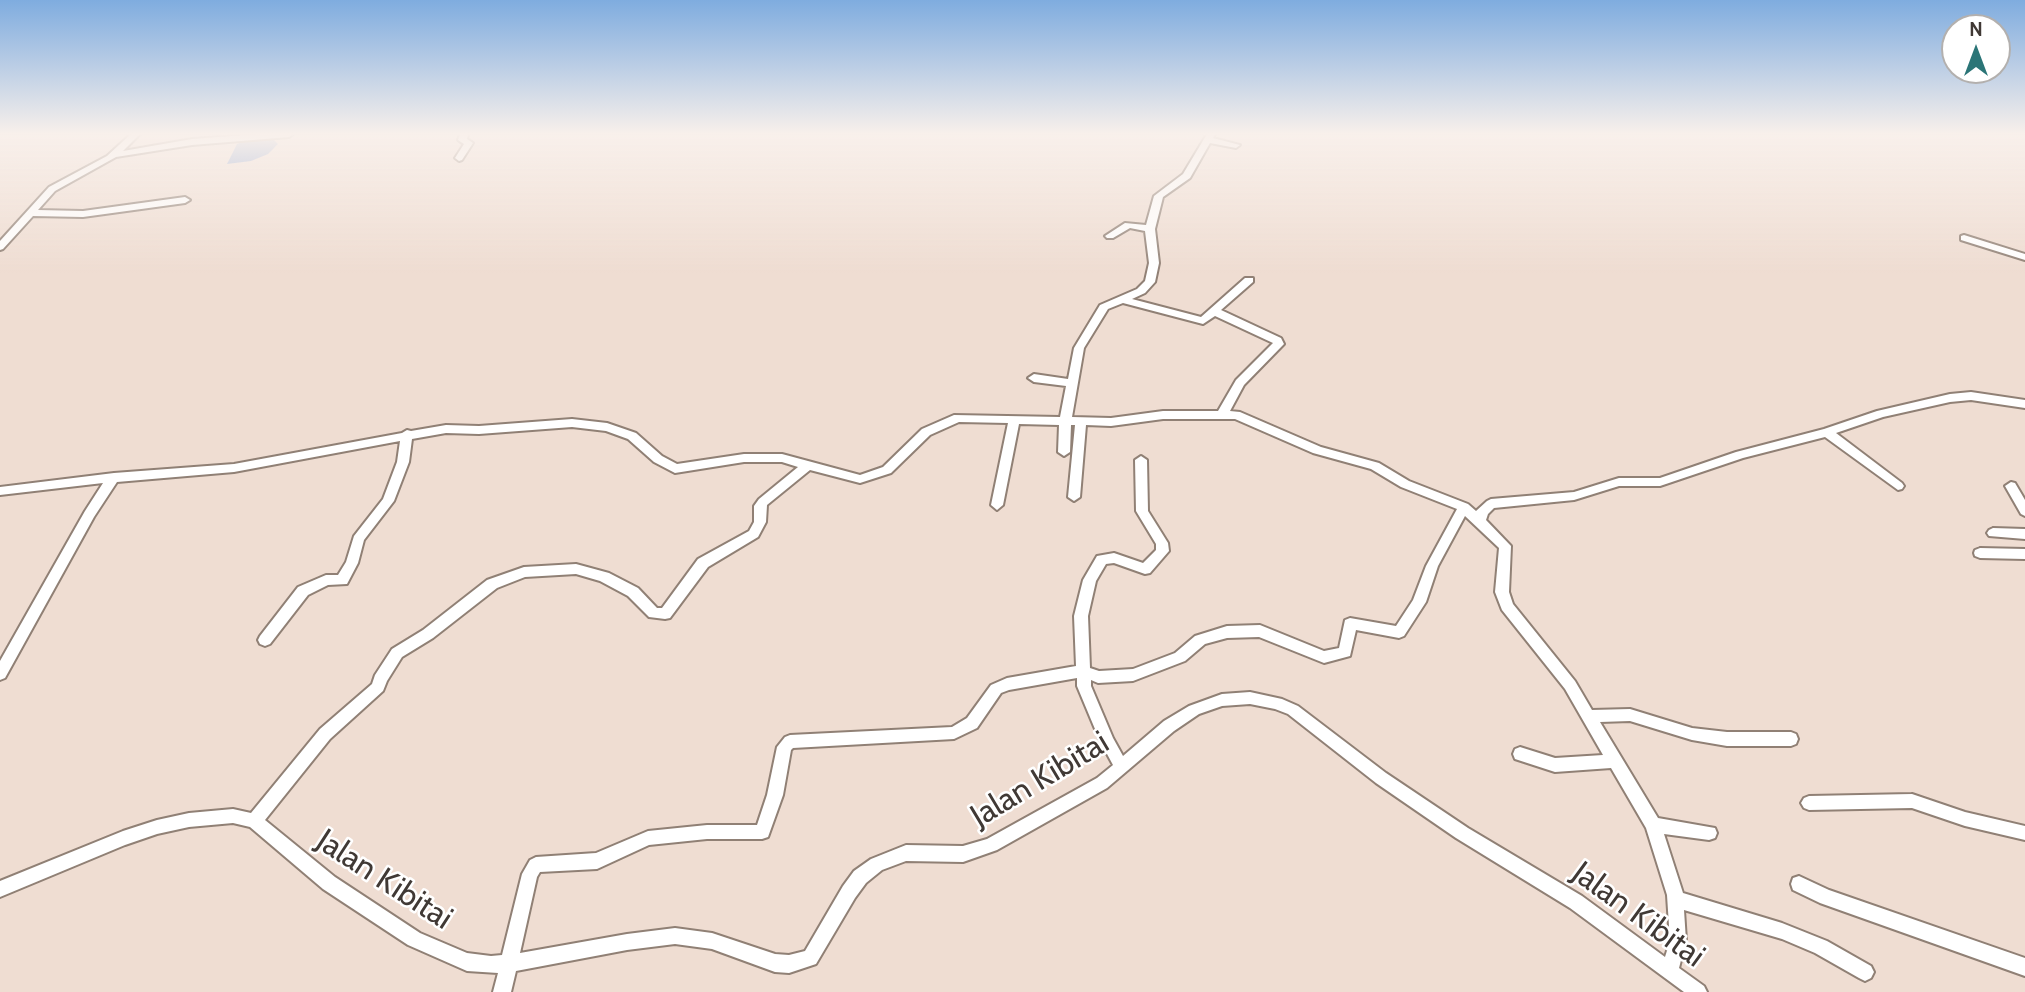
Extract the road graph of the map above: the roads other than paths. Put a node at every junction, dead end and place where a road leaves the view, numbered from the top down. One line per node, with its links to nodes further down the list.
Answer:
1 (66, 180): 4 (street)
2 (1181, 180): 5 (street)
3 (185, 200): 4 (street)
4 (31, 213): 8 (street)
5 (1150, 229): 6 (street); 11 (street)
6 (1110, 236)
7 (1964, 238): 9 (street)
8 (0, 247)
9 (2025, 257)
10 (1249, 280): 12 (street)
11 (1120, 299): 12 (street); 14 (street)
12 (1214, 311): 16 (street)
13 (1034, 378): 14 (street)
14 (1072, 383): 18 (street)
15 (2025, 404): 20 (street)
16 (1223, 413): 19 (street); 31 (street)
17 (1014, 420): 18 (street); 24 (street); 30 (street)
18 (1065, 422): 19 (street); 22 (street)
19 (1081, 422): 29 (street)
20 (1827, 432): 26 (street); 33 (street)
21 (407, 434): 24 (street); 25 (street); 38 (street)
22 (1064, 452)
23 (1141, 460): 39 (street)
24 (809, 464): 47 (street)
25 (114, 477): 28 (street); 40 (street)
26 (1898, 486)
27 (2011, 486): 32 (street)
28 (0, 491)
29 (1074, 497)
30 (997, 505)
31 (1464, 507): 33 (street); 39 (street)
32 (2025, 511)
33 (1479, 522): 41 (street)
34 (1993, 533): 35 (street)
35 (2025, 534)
36 (1980, 553): 37 (street)
37 (2025, 554)
38 (265, 640)
39 (1083, 671): 45 (street); 54 (street)
40 (0, 674)
41 (1589, 716): 42 (street); 44 (street)
42 (1791, 739)
43 (1520, 754): 44 (street)
44 (1614, 761): 48 (street)
45 (1122, 767): 54 (street, Jalan Kibitai); 56 (street, Jalan Kibitai)
46 (1809, 803): 50 (street)
47 (254, 821): 52 (street); 54 (street, Jalan Kibitai)
48 (1653, 825): 49 (street); 53 (street)
49 (1709, 833)
50 (2025, 833)
51 (1799, 884): 55 (street)
52 (0, 889)
53 (1675, 899): 56 (street); 57 (street)
54 (510, 963): 58 (street)
55 (2025, 967)
56 (1671, 971): 59 (street, Jalan Kibitai)
57 (1865, 972)
58 (502, 992)
59 (1698, 992)

